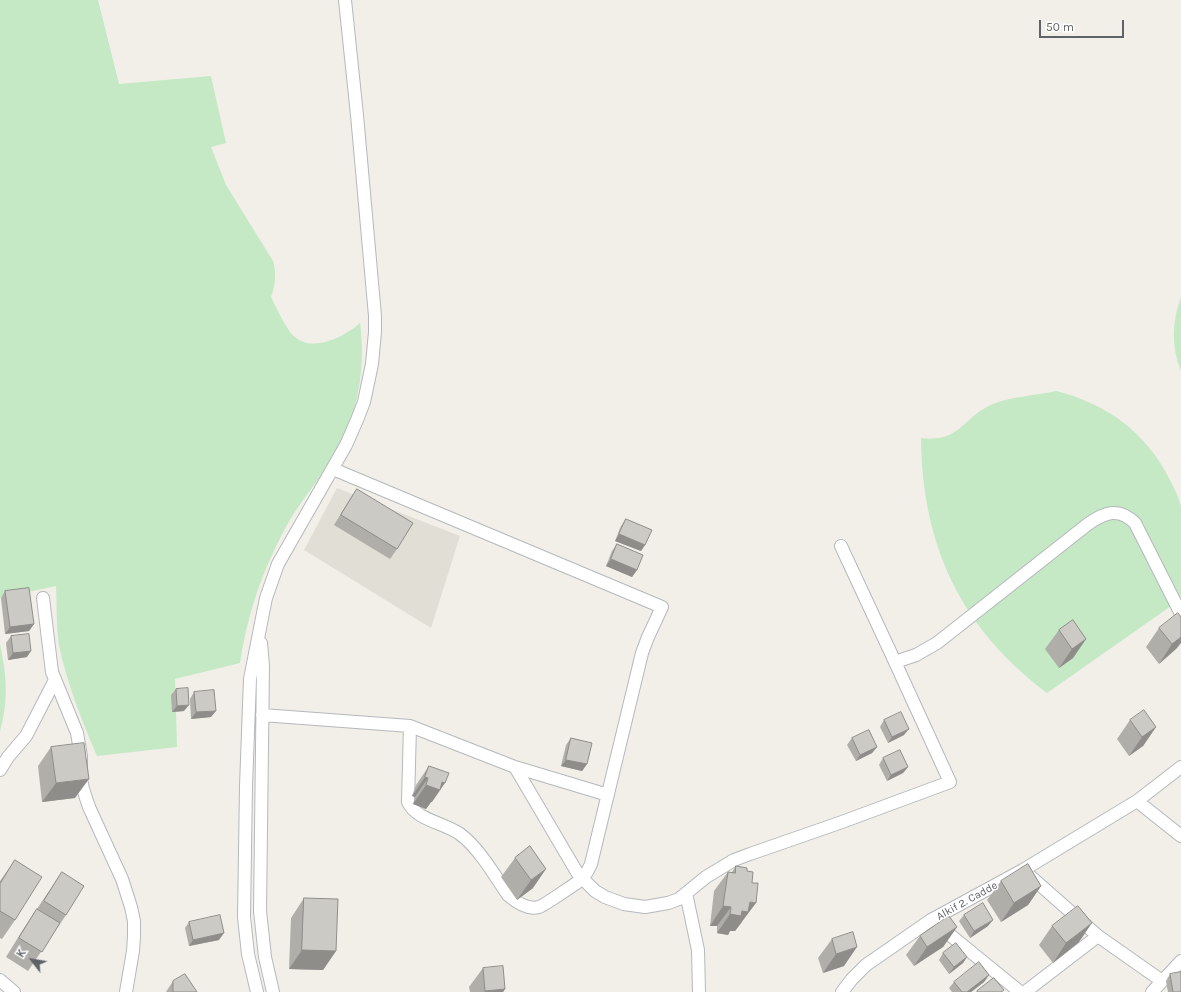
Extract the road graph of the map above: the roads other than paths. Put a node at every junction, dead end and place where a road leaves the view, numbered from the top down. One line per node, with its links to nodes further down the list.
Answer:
1 (345, 0): 2 (street)
2 (333, 469): 6 (street); 14 (street)
3 (841, 546): 7 (street)
4 (43, 598): 8 (street)
5 (1181, 614): 7 (street)
6 (260, 632): 9 (street); 27 (street)
7 (895, 662): 19 (street)
8 (55, 680): 13 (street); 26 (street)
9 (262, 715): 10 (street); 28 (street)
10 (410, 726): 11 (street); 18 (street)
11 (515, 767): 14 (street); 18 (street)
12 (1181, 767): 15 (street, Alkif 2. Cadde)
13 (0, 770)
14 (608, 795): 18 (street)
15 (1137, 801): 16 (street); 17 (street, Alkif 2. Cadde)
16 (1181, 836)
17 (1024, 870): 20 (street, Alkif 2. Cadde); 21 (street)
18 (582, 879): 19 (street)
19 (686, 893): 29 (street)
20 (931, 920): 30 (street, Alkif 2. Cadde); 31 (street)
21 (1098, 936): 24 (street); 32 (street)
22 (1181, 960): 24 (street)
23 (0, 980): 25 (street)
24 (1162, 981): 33 (street)
25 (14, 992)
26 (126, 992)
27 (257, 992)
28 (273, 992)
29 (699, 992)
30 (842, 992)
31 (1020, 992)
32 (1025, 992)
33 (1152, 992)

